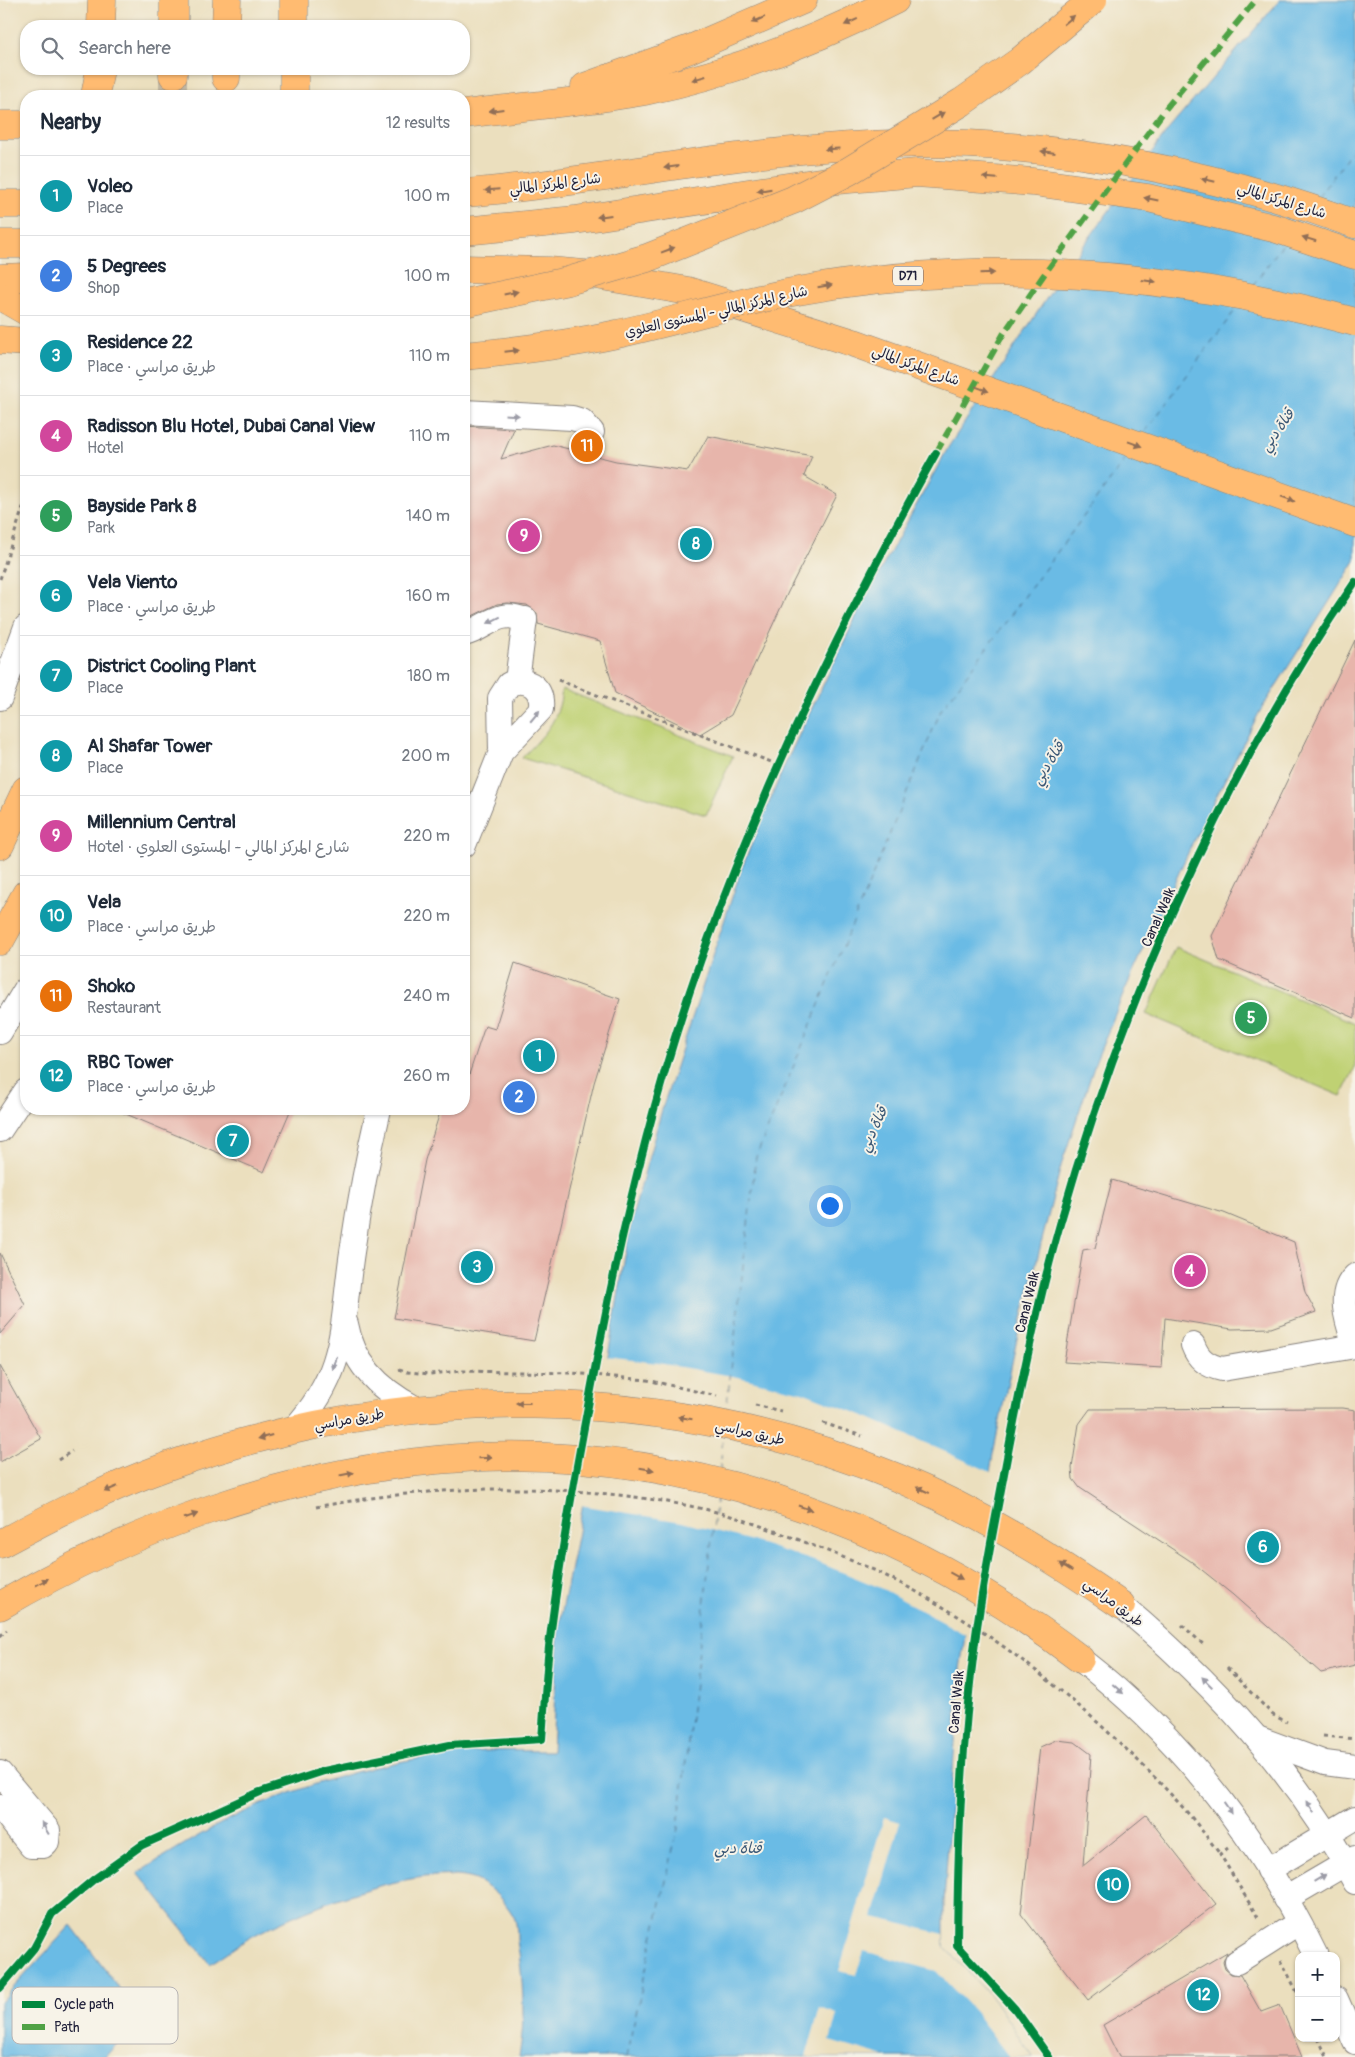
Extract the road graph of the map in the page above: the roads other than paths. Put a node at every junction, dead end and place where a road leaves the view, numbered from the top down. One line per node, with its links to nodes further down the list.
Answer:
1 (102, 0): 8 (main road)
2 (174, 0): 9 (main road)
3 (227, 0): 10 (main road)
4 (294, 0): 11 (main road)
5 (802, 0): 16 (main road, one-way to 16)
6 (894, 0): 16 (main road, one-way to 16)
7 (1093, 0): 32 (main road, one-way to 7, bridge)
8 (101, 20)
9 (174, 20)
10 (226, 20)
11 (294, 20)
12 (99, 75): 14 (main road)
13 (294, 75): 15 (main road)
14 (96, 90)
15 (294, 90)
16 (528, 105): 17 (main road, one-way to 17)
17 (470, 113)
18 (0, 125): 19 (main road)
19 (20, 125)
20 (470, 192): 23 (main road, شارع المركز المالي, one-way to 20)
21 (0, 204): 22 (main road)
22 (20, 204)
23 (1355, 224)
24 (470, 230): 27 (main road, one-way to 24)
25 (0, 244): 26 (main road)
26 (20, 244)
27 (1355, 255)
28 (470, 269): 42 (main road, شارع المركز المالي, one-way to 42)
29 (0, 278): 30 (main road)
30 (20, 278)
31 (0, 296): 33 (main road)
32 (470, 302)
33 (20, 308)
34 (1355, 322): 39 (main road, شارع المركز المالي - المستوى العلوي / D71, one-way to 34, bridge)
35 (20, 329): 36 (main road)
36 (0, 330)
37 (0, 340): 38 (main road)
38 (20, 342)
39 (470, 355)
40 (470, 412): 41 (street, one-way to 41)
41 (592, 432)
42 (1355, 523)
43 (470, 632): 45 (street, one-way to 43)
44 (20, 643): 46 (street)
45 (522, 681): 47 (street); 47 (street, one-way to 45)
46 (0, 698)
47 (501, 752): 49 (street)
48 (20, 803): 50 (main road)
49 (470, 831)
50 (0, 846)
51 (20, 905): 52 (main road)
52 (0, 941)
53 (20, 999): 54 (street)
54 (0, 1032)
55 (20, 1100): 57 (street)
56 (378, 1115): 59 (street)
57 (0, 1130)
58 (1355, 1276): 61 (street)
59 (344, 1315): 62 (street); 63 (street, one-way to 63)
60 (1193, 1345): 61 (street)
61 (1355, 1345)
62 (424, 1407): 63 (main road, طريق مراسي); 65 (main road, طريق مراسي, one-way to 62)
63 (294, 1429): 64 (main road, طريق مراسي, one-way to 64)
64 (0, 1544)
65 (1121, 1604): 68 (street, طريق مراسي, one-way to 65)
66 (7, 1616): 67 (main road, one-way to 67)
67 (1080, 1659): 75 (street, one-way to 75)
68 (1257, 1738): 69 (street); 73 (street, طريق مراسي, one-way to 68)
69 (1355, 1768)
70 (0, 1773): 71 (street, one-way to 70)
71 (0, 1807)
72 (1355, 1818): 73 (street)
73 (1328, 1834): 74 (street, طريق مراسي); 75 (street)
74 (1352, 1868): 76 (street, one-way to 74)
75 (1268, 1870): 76 (street)
76 (1286, 1899): 77 (street)
77 (1298, 1923): 78 (street); 79 (street)
78 (1314, 1952)
79 (1237, 1962)
80 (1340, 2008): 81 (street)
81 (1355, 2042)

